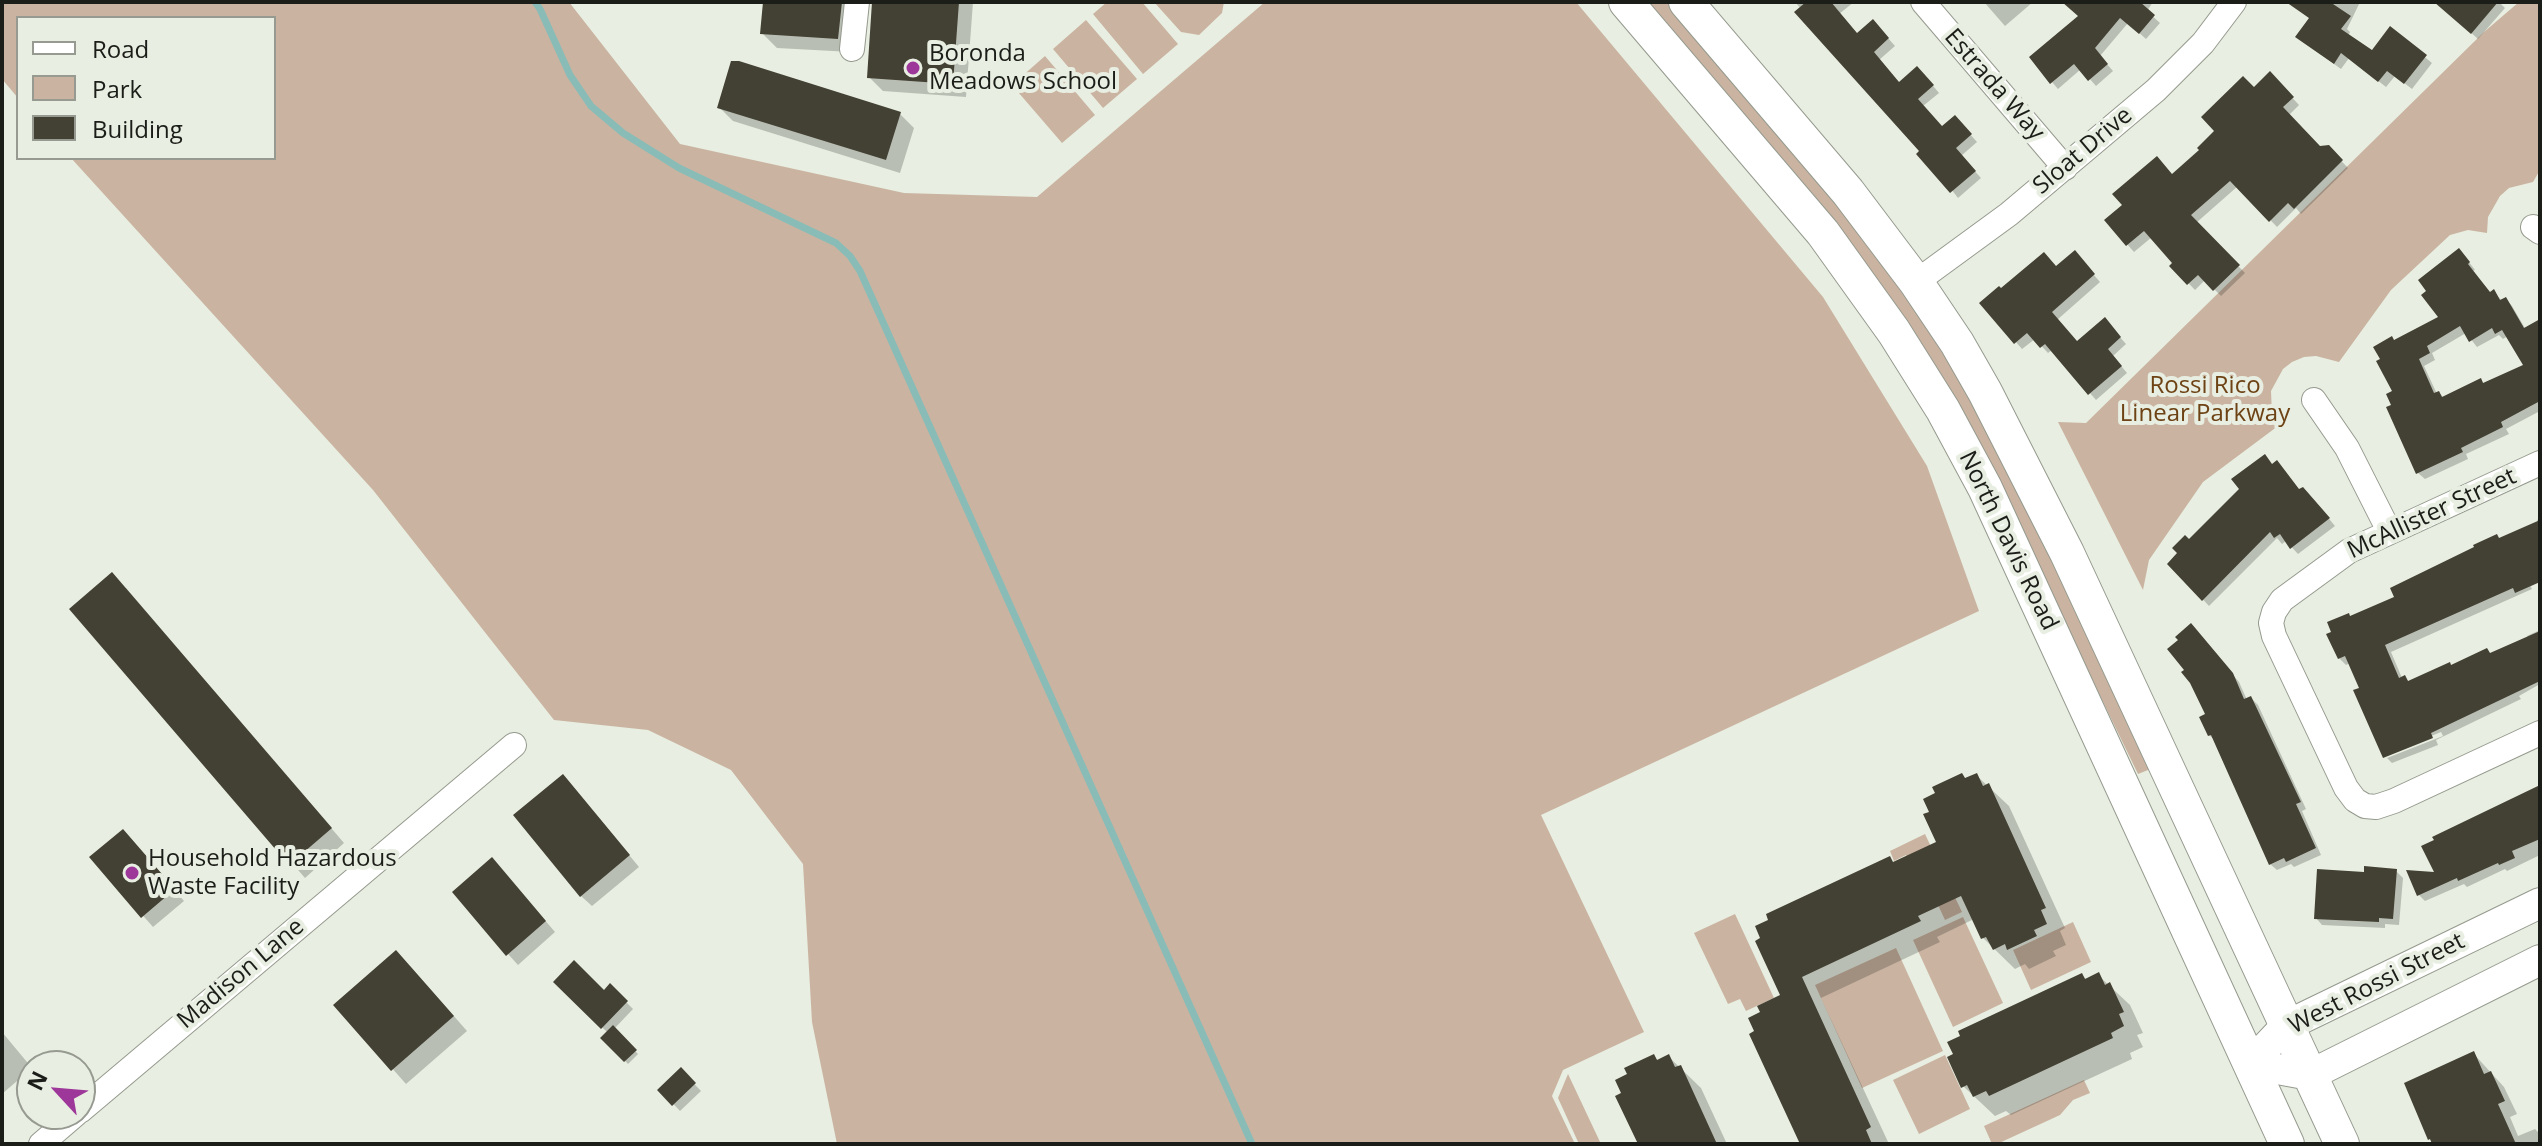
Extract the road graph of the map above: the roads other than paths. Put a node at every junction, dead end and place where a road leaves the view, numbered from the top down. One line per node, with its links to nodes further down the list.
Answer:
1 (857, 2): 6 (street)
2 (1626, 2): 17 (highway, North Davis Road)
3 (1686, 2): 8 (highway, North Davis Road)
4 (1923, 2): 7 (street, Estrada Way)
5 (2234, 2): 7 (street, Sloat Drive)
6 (852, 49)
7 (2065, 168): 8 (street, Sloat Drive)
8 (1916, 282): 16 (highway, North Davis Road)
9 (2314, 400): 11 (street)
10 (2540, 463): 11 (street, McAllister Street)
11 (2389, 531): 12 (street, McAllister Street)
12 (2540, 733)
13 (514, 745): 19 (street, Madison Lane)
14 (2540, 903): 16 (main road, West Rossi Street)
15 (2540, 960): 18 (main road)
16 (2286, 1026): 17 (main road, West Rossi Street); 18 (highway, North Davis Road)
17 (2250, 1064): 18 (main road, West Rossi Street); 22 (highway, North Davis Road)
18 (2310, 1075): 23 (highway, North Davis Road)
19 (96, 1097)
20 (57, 1130): 21 (street, Madison Lane)
21 (41, 1144)
22 (2287, 1144)
23 (2342, 1144)

